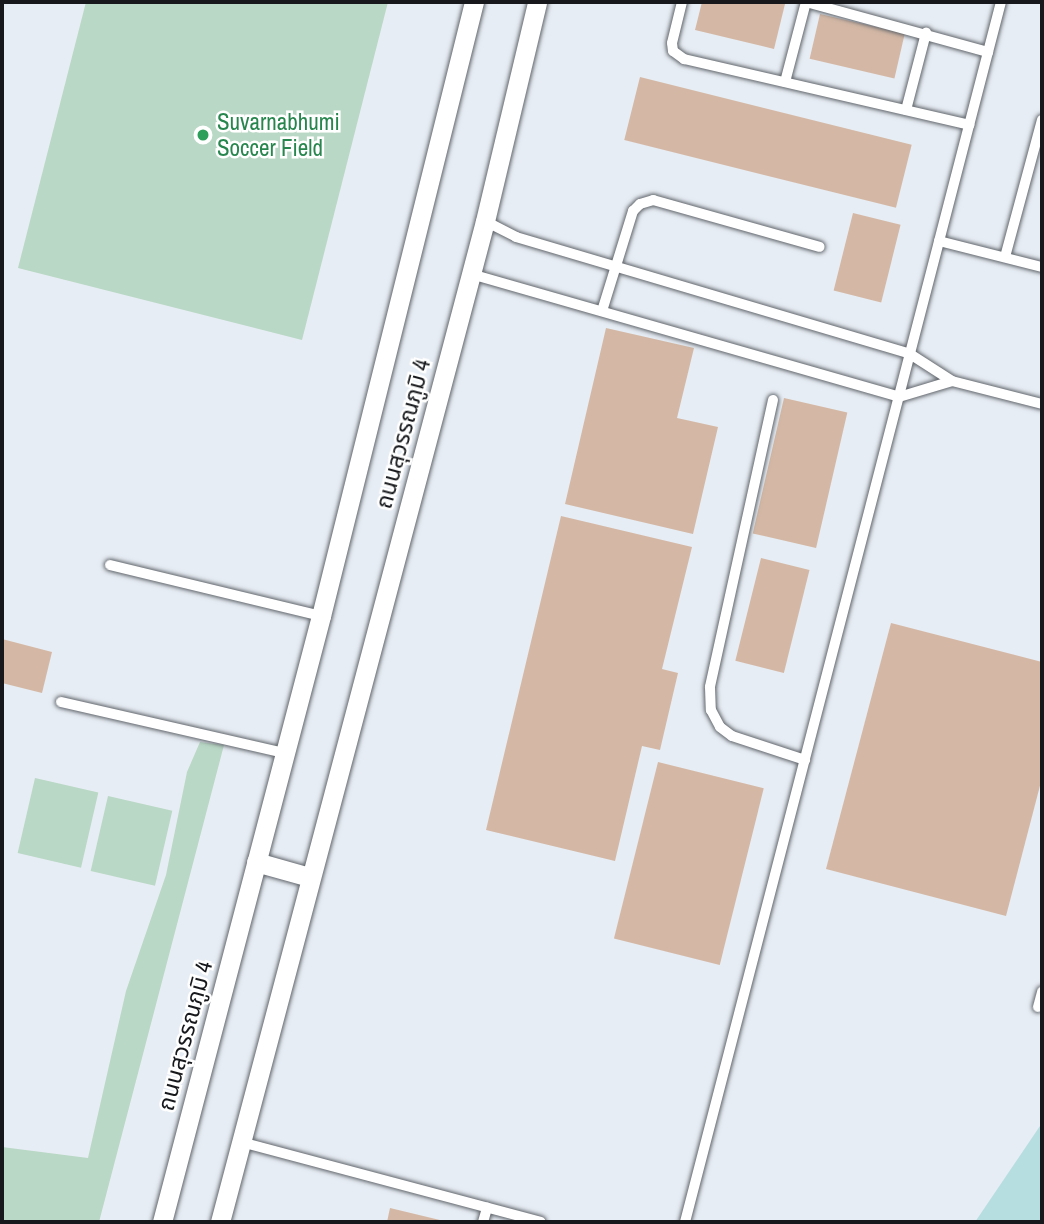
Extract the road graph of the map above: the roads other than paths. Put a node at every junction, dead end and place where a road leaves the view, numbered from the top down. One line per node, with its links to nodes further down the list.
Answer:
1 (474, 2): 26 (street, ถนนสุวรรณภูมิ 4)
2 (537, 2): 12 (street, ถนนสุวรรณภูมิ 4)
3 (682, 2): 8 (lane)
4 (806, 2): 6 (lane); 8 (lane)
5 (1001, 2): 7 (lane)
6 (926, 33): 7 (lane); 9 (lane)
7 (988, 52): 11 (lane)
8 (785, 82): 9 (lane)
9 (906, 110): 11 (lane)
10 (1042, 120): 15 (lane)
11 (969, 125): 13 (lane)
12 (485, 220): 16 (lane); 18 (street, ถนนสุวรรณภูมิ 4)
13 (939, 241): 15 (lane); 20 (lane)
14 (820, 247): 16 (lane)
15 (1004, 257): 17 (lane)
16 (616, 266): 19 (lane); 20 (lane)
17 (1042, 267)
18 (471, 274): 19 (lane); 31 (street, ถนนสุวรรณภูมิ 4)
19 (601, 311): 22 (lane)
20 (910, 354): 21 (lane); 22 (lane)
21 (953, 381): 22 (lane); 24 (lane)
22 (899, 397): 29 (lane)
23 (773, 400): 29 (lane)
24 (1042, 404)
25 (110, 565): 26 (lane)
26 (321, 616): 28 (street, ถนนสุวรรณภูมิ 4)
27 (61, 702): 28 (lane)
28 (284, 753): 30 (street, ถนนสุวรรณภูมิ 4)
29 (805, 760): 40 (lane)
30 (256, 862): 31 (street); 36 (street, ถนนสุวรรณภูมิ 4)
31 (309, 877): 34 (street, ถนนสุวรรณภูมิ 4)
32 (1042, 992): 33 (lane)
33 (1038, 1007)
34 (240, 1142): 35 (lane); 37 (street, ถนนสุวรรณภูมิ 4)
35 (487, 1208): 38 (lane); 39 (lane)
36 (162, 1222)
37 (220, 1222)
38 (483, 1222)
39 (541, 1222)
40 (685, 1222)

